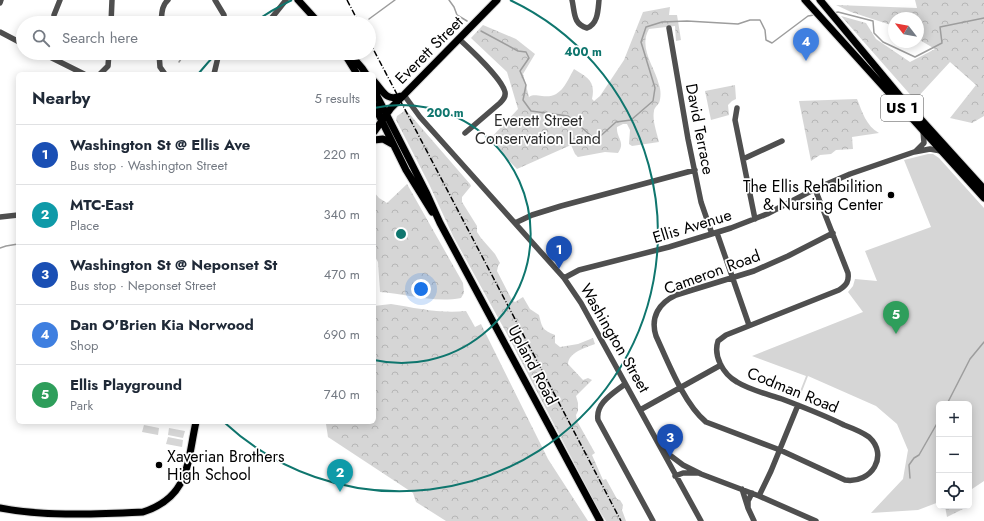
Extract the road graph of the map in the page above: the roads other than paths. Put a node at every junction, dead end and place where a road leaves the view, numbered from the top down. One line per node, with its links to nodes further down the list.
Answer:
1 (1, 0): 13 (street)
2 (60, 0): 15 (street)
3 (112, 0): 16 (street)
4 (168, 0): 17 (street)
5 (209, 0): 12 (street)
6 (286, 0): 19 (street)
7 (298, 0): 20 (main road)
8 (497, 0): 23 (main road, Everett Street)
9 (572, 0): 10 (street)
10 (599, 0)
11 (820, 0): 54 (main road, US 1)
12 (216, 1): 18 (street)
13 (0, 3)
14 (807, 3): 44 (main road, US 1)
15 (54, 16)
16 (111, 16)
17 (162, 16)
18 (224, 16)
19 (275, 16)
20 (313, 16)
21 (669, 28): 52 (street, David Terrace)
22 (0, 32): 24 (street)
23 (459, 39): 38 (main road, Everett Street); 45 (street)
24 (16, 40)
25 (59, 60): 31 (street)
26 (108, 60): 32 (street)
27 (160, 60): 33 (street)
28 (217, 60): 34 (street)
29 (350, 60): 35 (main road)
30 (353, 60): 35 (main road)
31 (79, 72)
32 (102, 72)
33 (164, 72)
34 (214, 72)
35 (360, 72)
36 (376, 83): 38 (main road)
37 (376, 94): 41 (main road)
38 (404, 95): 41 (main road, Everett Street); 60 (street, Washington Street)
39 (737, 108): 51 (street)
40 (376, 109): 42 (main road)
41 (386, 114): 42 (main road, Everett Street); 59 (main road, Upland Road)
42 (382, 121): 43 (main road, Everett Street); 48 (main road, Upland Road)
43 (376, 129)
44 (923, 130): 49 (main road, US 1); 50 (street)
45 (465, 133)
46 (376, 140): 48 (main road)
47 (782, 141): 51 (street)
48 (394, 146): 59 (main road, Upland Road)
49 (941, 151): 50 (street, Ellis Avenue); 55 (main road, US 1)
50 (914, 152): 53 (street, Ellis Avenue)
51 (743, 159): 58 (street)
52 (695, 170): 60 (street); 61 (street, David Terrace)
53 (815, 189): 58 (street, Ellis Avenue); 62 (street, Codman Road)
54 (984, 189)
55 (984, 198)
56 (16, 216): 57 (street)
57 (0, 217)
58 (755, 219): 61 (street, Ellis Avenue)
59 (440, 223): 82 (main road, Upland Road)
60 (515, 223): 63 (street, Washington Street)
61 (715, 233): 63 (street, Ellis Avenue); 64 (street, David Terrace)
62 (833, 233): 64 (street, Cameron Road); 65 (street, Codman Road)
63 (564, 278): 67 (street, Washington Street)
64 (734, 278): 65 (street, David Terrace); 68 (street, Cameron Road)
65 (749, 325): 66 (street, Codman Road)
66 (721, 365): 68 (street); 69 (street, Codman Road)
67 (625, 384): 70 (street, Washington Street); 83 (street)
68 (681, 386): 70 (street); 73 (street, Cameron Road)
69 (798, 405): 73 (street); 73 (street, Codman Road)
70 (640, 410): 72 (street, Washington Street)
71 (196, 424): 80 (main road)
72 (661, 448): 74 (street); 75 (street, Washington Street)
73 (780, 450): 79 (street)
74 (683, 465): 75 (street); 76 (street)
75 (674, 474): 76 (street); 84 (street, Washington Street)
76 (702, 474): 77 (street)
77 (742, 489): 78 (street); 81 (street)
78 (752, 493): 79 (street); 81 (street)
79 (759, 496): 86 (street)
80 (0, 508)
81 (748, 508): 85 (street)
82 (600, 521)
83 (653, 521)
84 (701, 521)
85 (754, 521)
86 (816, 521)

